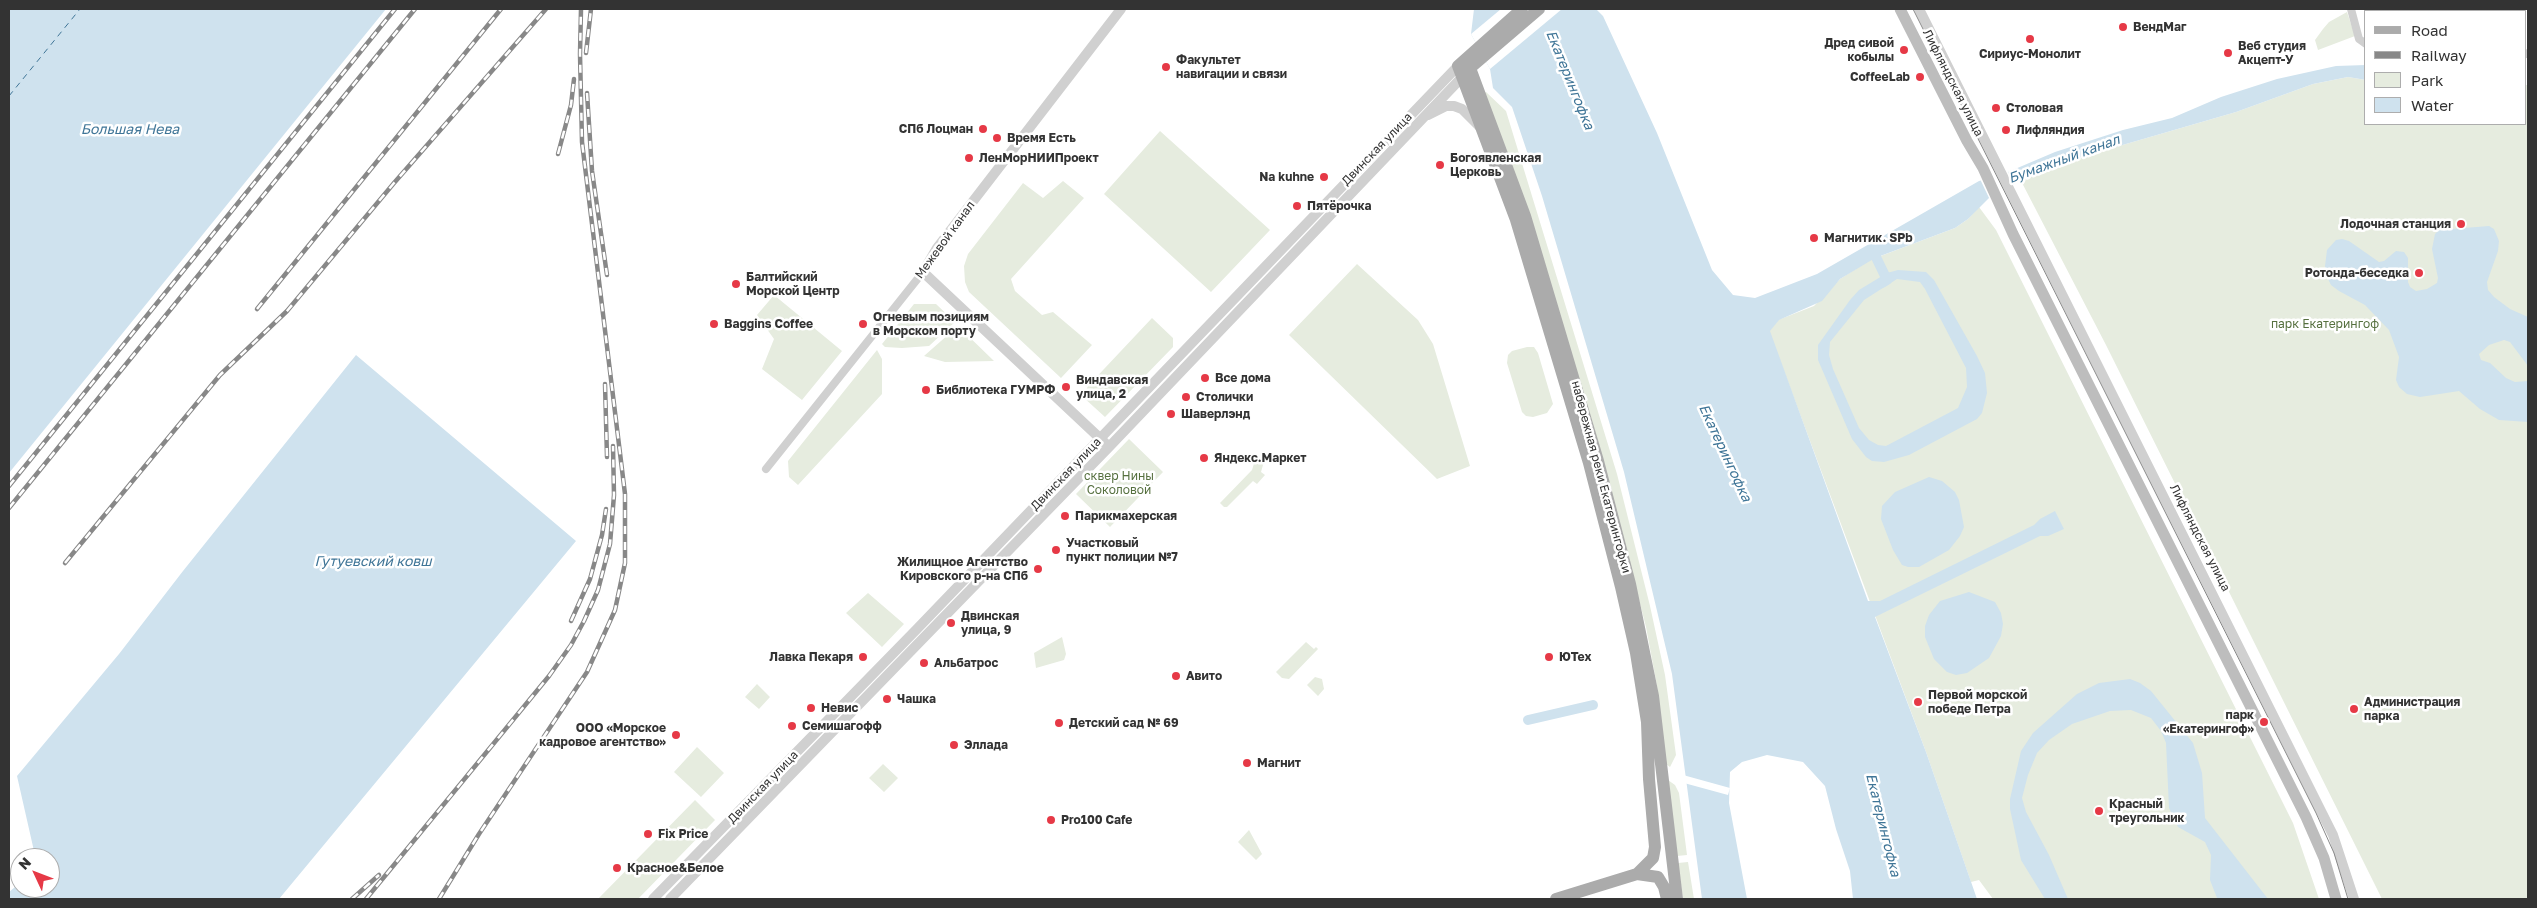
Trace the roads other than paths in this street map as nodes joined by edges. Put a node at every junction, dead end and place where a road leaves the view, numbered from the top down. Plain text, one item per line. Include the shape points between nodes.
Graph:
1 (1121, 9) edge
2 (1522, 9) edge
3 (1539, 9) edge
4 (1900, 9) edge
5 (1919, 9) edge
6 (2351, 9) edge
7 (2364, 42) edge
8 (1479, 52) junction
9 (1463, 70) junction
10 (1420, 119) junction
11 (1481, 128) junction
12 (923, 272) junction
13 (1100, 438) junction
14 (1109, 447) junction
15 (766, 469) dead end
16 (1636, 874) junction
17 (653, 899) edge
18 (670, 899) edge
19 (1556, 899) edge
20 (1667, 899) edge
21 (1677, 899) edge
22 (2336, 899) edge
23 (2354, 899) edge

1 - 12 street, Межевой канал via 937,248
2 - 8 main road
3 - 8 main road
4 - 22 main road, Лифляндская улица via 1983,168 2013,234 2306,817 2324,858
5 - 23 street, Лифляндская улица via 2333,835
6 - 7 street via 2360,39
8 - 9 main road, Двинская улица
9 - 10 street, Двинская улица
9 - 11 main road, набережная реки Екатерингофки
9 - 13 street, Двинская улица
9 - 21 main road, набережная реки Екатерингофки via 1524,216 1598,460 1630,584 1654,696
10 - 11 street via 1446,106 1454,106
10 - 14 street, Двинская улица
11 - 16 main road, набережная реки Екатерингофки via 1516,220 1589,463 1636,653 1645,706 1655,847 1653,858
12 - 13 street
12 - 15 street, Межевой канал
13 - 14 street
13 - 17 street, Двинская улица
14 - 18 street, Двинская улица
16 - 19 main road
16 - 20 main road via 1658,877

